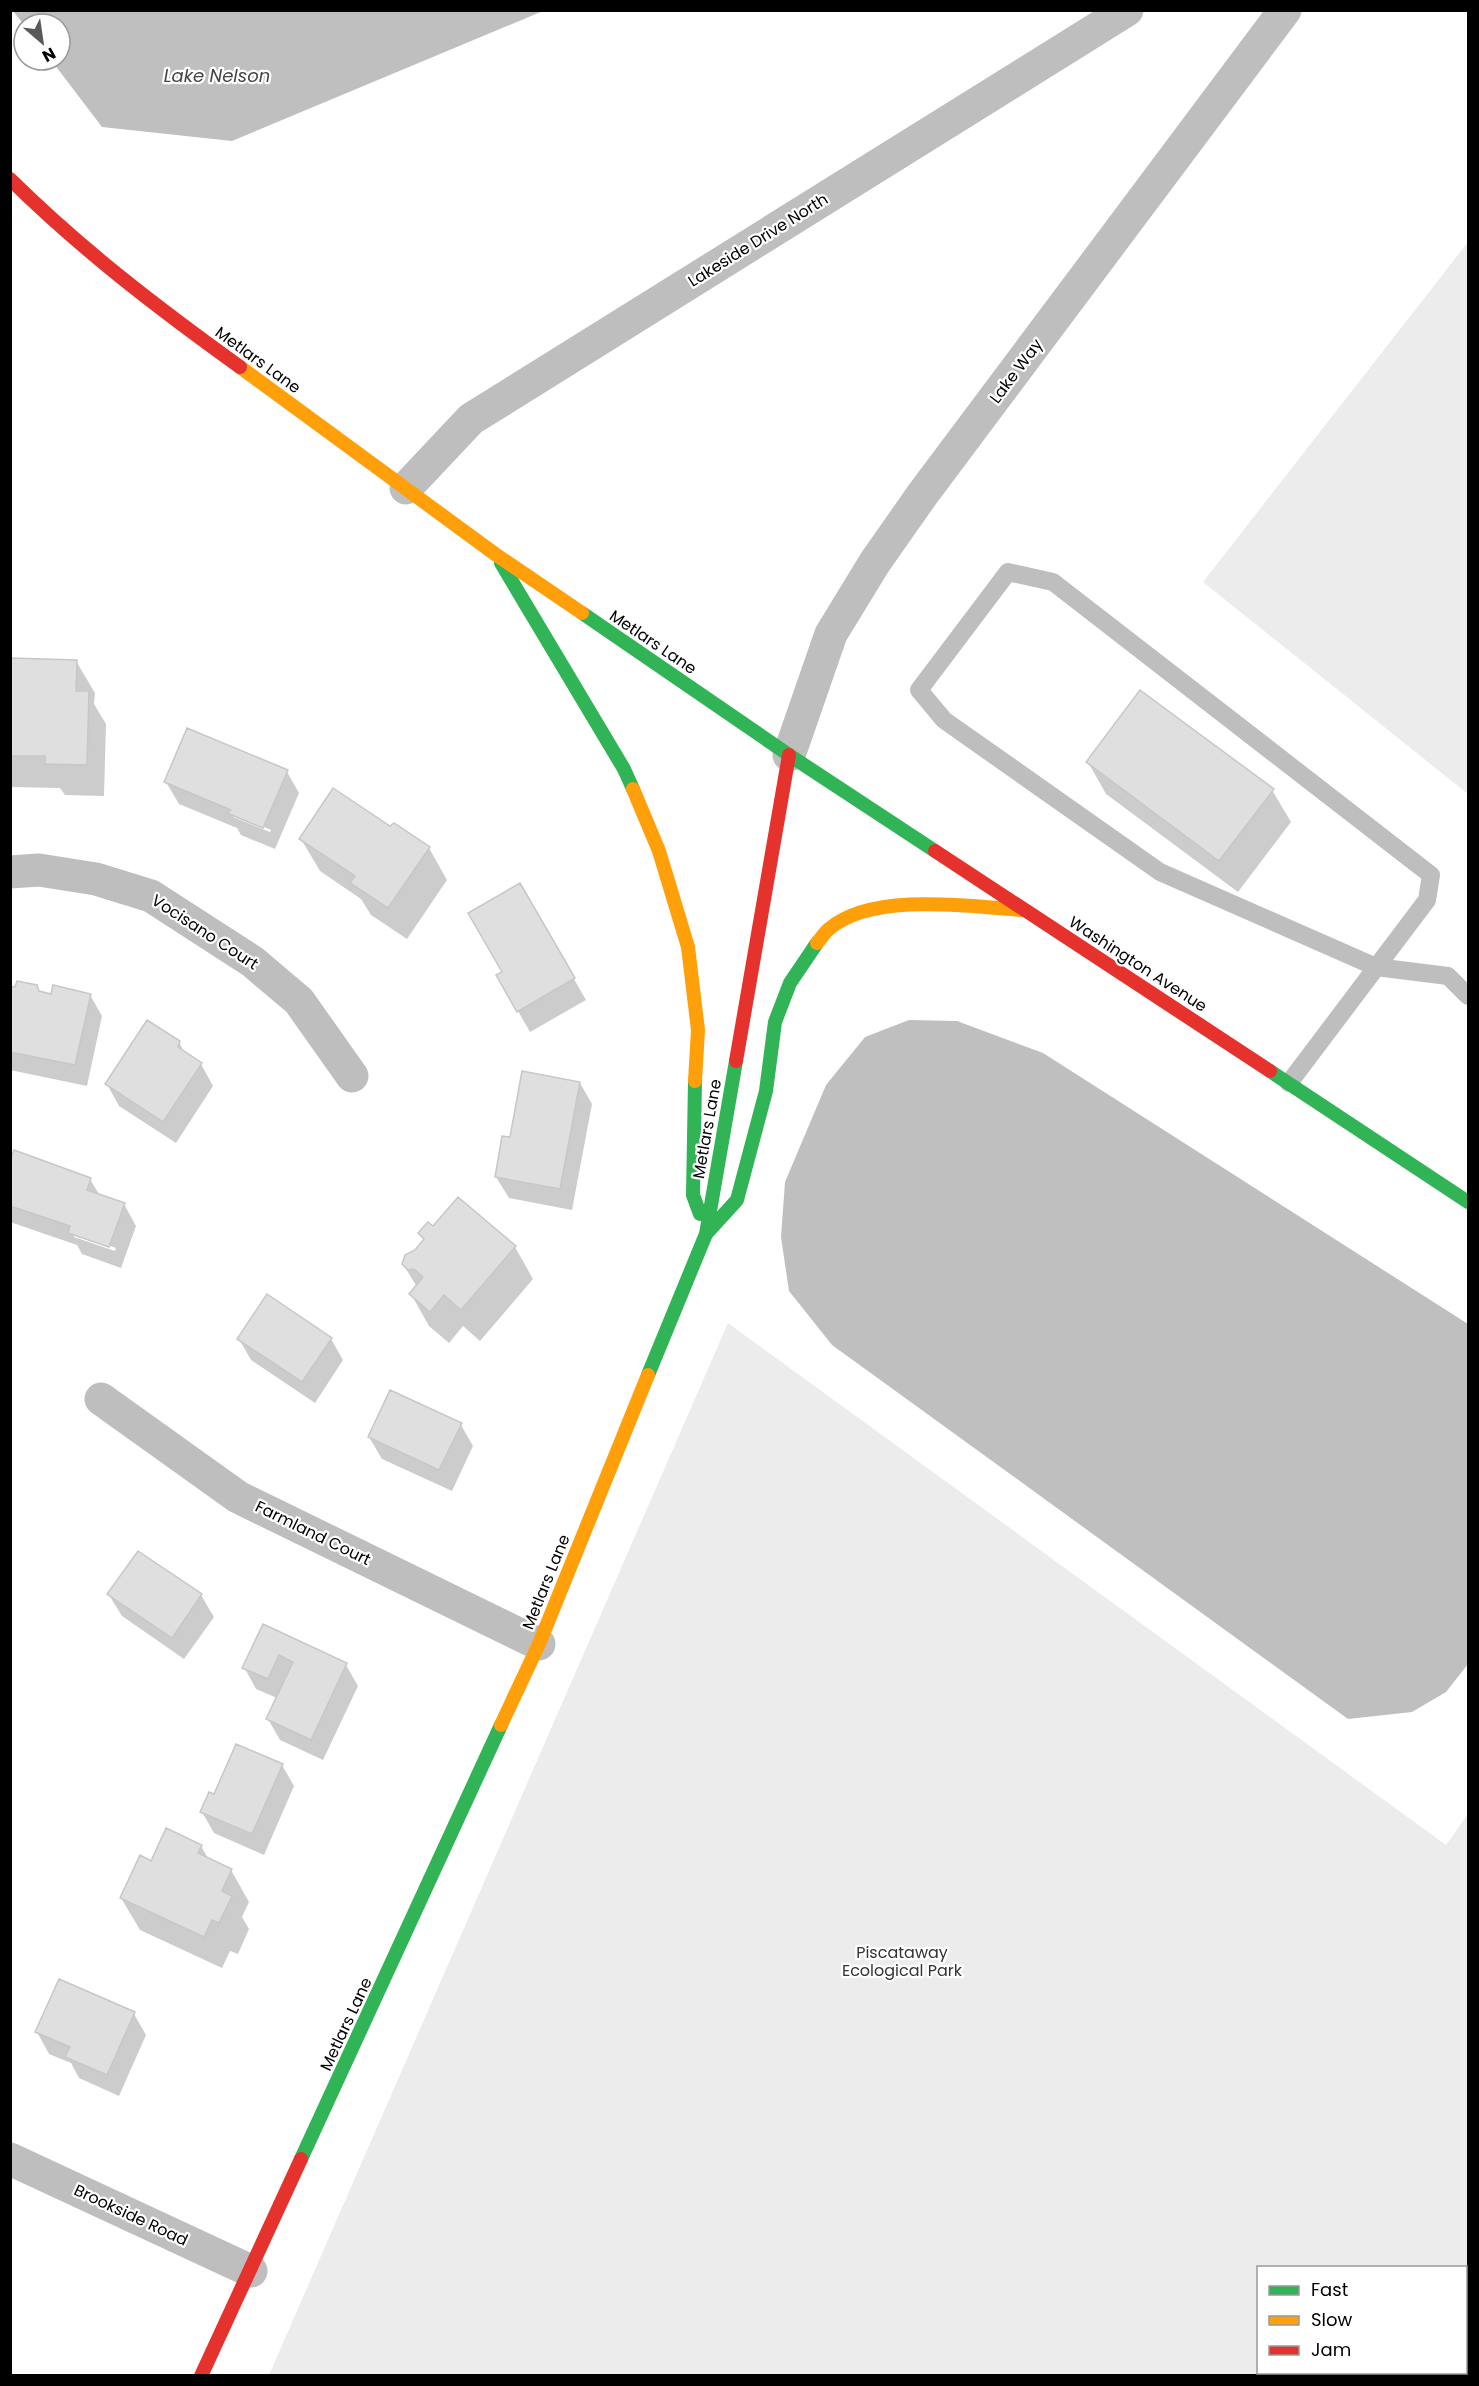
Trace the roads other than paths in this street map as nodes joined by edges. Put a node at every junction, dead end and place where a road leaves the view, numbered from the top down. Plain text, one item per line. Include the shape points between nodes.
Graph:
1 (1127, 10) edge
2 (1285, 10) edge
3 (10, 179) edge
4 (406, 488) junction
5 (495, 554) junction
6 (789, 755) junction
7 (10, 872) edge
8 (1026, 910) junction
9 (1376, 967) junction
10 (1468, 996) edge
11 (352, 1076) dead end
12 (1289, 1083) junction
13 (1468, 1202) edge
14 (706, 1234) junction
15 (101, 1399) dead end
16 (539, 1644) junction
17 (10, 2159) edge
18 (251, 2271) junction
19 (201, 2376) edge

1 - 4 street, Lakeside Drive North via 471,419
2 - 6 street, Lake Way via 876,562 831,634
3 - 4 main road, Metlars Lane via 55,223 141,295
4 - 5 main road, Metlars Lane
5 - 6 main road, Metlars Lane
5 - 14 main road via 624,769 659,851 688,947 698,1030 693,1195
6 - 8 main road, Washington Avenue
6 - 14 main road, Metlars Lane
7 - 11 street, Vocisano Court via 39,870 96,879 151,896 253,962 299,1001
8 - 12 main road, Washington Avenue
8 - 14 main road via 936,903 870,910 829,929 790,983 776,1022 766,1091 737,1200
9 - 9 lane via 1160,872 944,720 919,690 1008,572 1053,582 1431,875 1427,900
9 - 10 lane via 1449,976
9 - 12 lane
12 - 13 main road, Washington Avenue
14 - 16 main road, Metlars Lane
15 - 16 street, Farmland Court via 238,1497
16 - 18 main road, Metlars Lane
17 - 18 street, Brookside Road
18 - 19 main road, Metlars Lane

